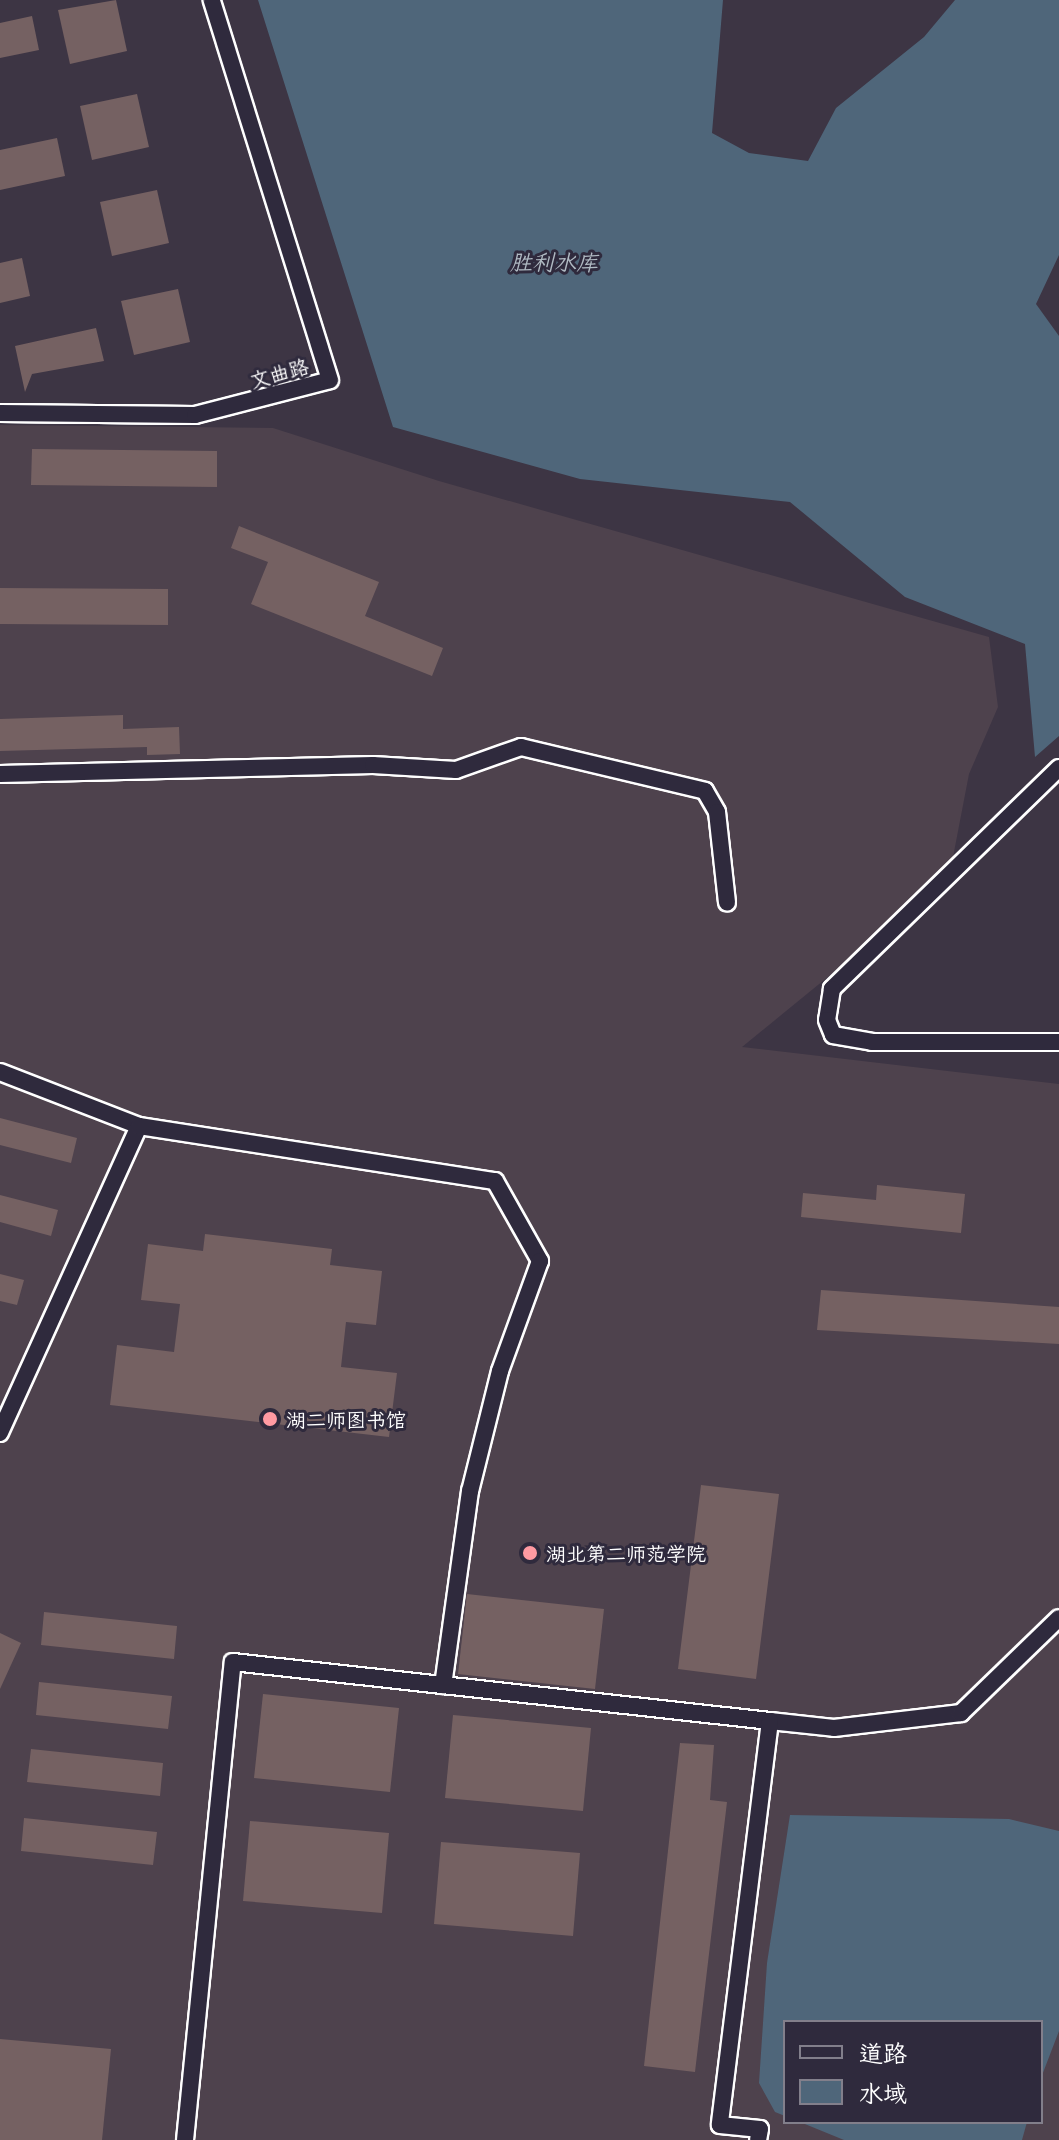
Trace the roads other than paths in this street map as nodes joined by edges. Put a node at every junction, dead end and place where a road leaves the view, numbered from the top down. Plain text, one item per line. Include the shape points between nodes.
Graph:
1 (212, 0) edge
2 (0, 413) edge
3 (1059, 768) edge
4 (0, 774) edge
5 (727, 902) dead end
6 (1059, 1042) edge
7 (0, 1072) edge
8 (139, 1126) junction
9 (0, 1433) edge
10 (1059, 1618) edge
11 (443, 1685) junction
12 (770, 1721) junction
13 (185, 2140) edge
14 (758, 2140) edge

1 - 2 street, 文曲路 via 330,380 195,415
3 - 6 street via 832,989 827,1020 833,1035 872,1042
4 - 5 street via 373,765 456,770 521,747 705,791 717,812
7 - 8 street
8 - 9 street
8 - 11 street via 495,1181 540,1261 500,1371 470,1491
10 - 12 street via 961,1713 834,1728
11 - 12 street
11 - 13 street via 233,1662
12 - 14 street via 720,2125 760,2129

